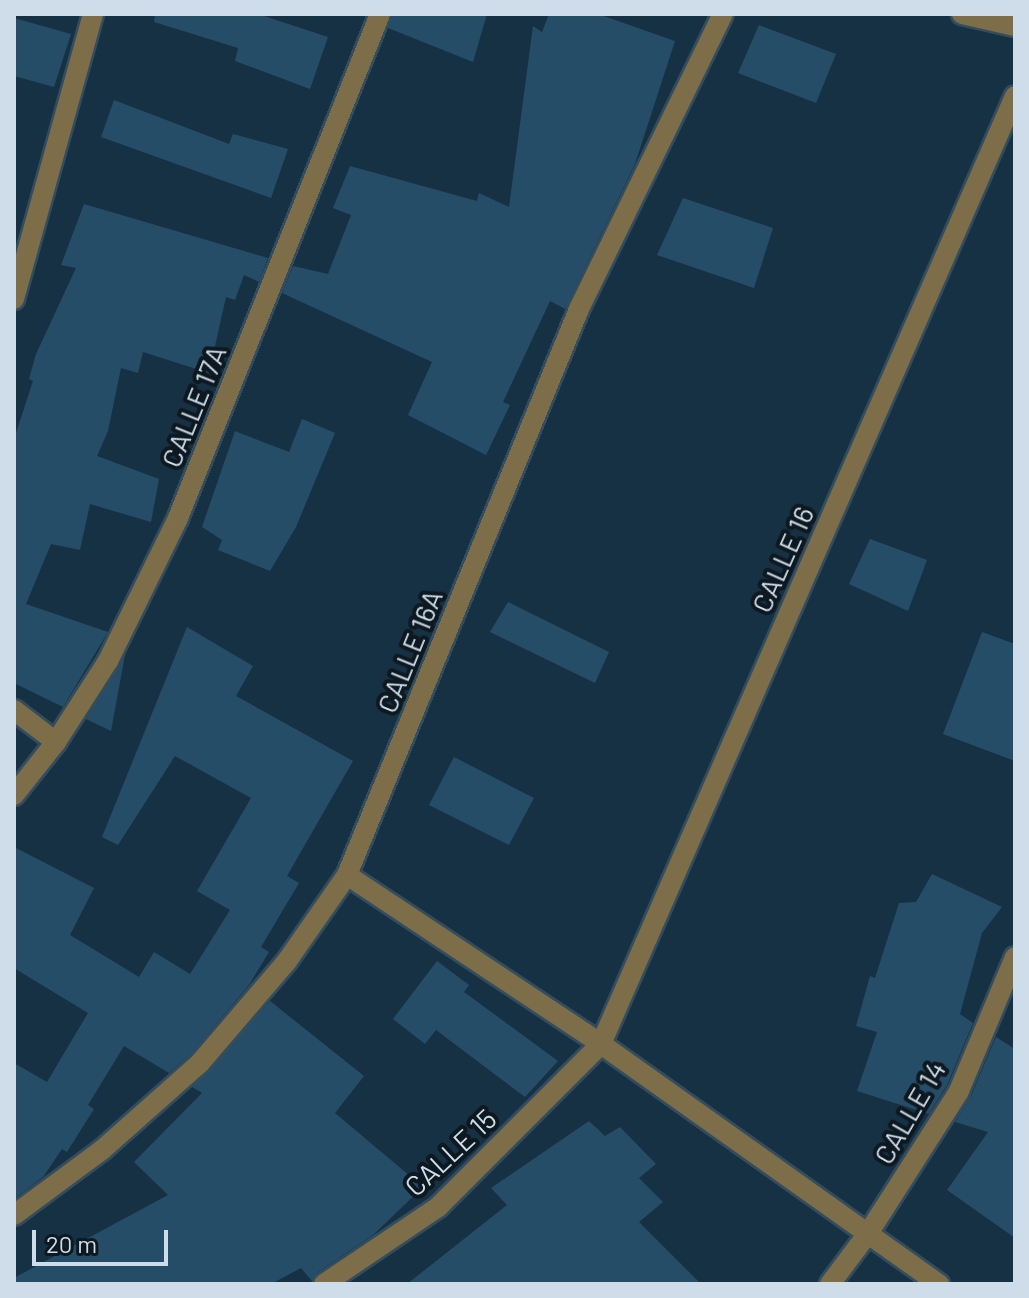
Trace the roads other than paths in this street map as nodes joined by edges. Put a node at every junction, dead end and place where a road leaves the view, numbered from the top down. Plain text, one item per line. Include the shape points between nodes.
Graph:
1 (93, 14) edge
2 (380, 14) edge
3 (723, 14) edge
4 (962, 14) edge
5 (1015, 26) edge
6 (1015, 96) edge
7 (14, 299) edge
8 (14, 710) edge
9 (56, 742) junction
10 (14, 795) edge
11 (347, 875) junction
12 (1015, 957) edge
13 (601, 1044) junction
14 (14, 1215) edge
15 (869, 1232) junction
16 (324, 1284) edge
17 (830, 1284) edge
18 (939, 1284) edge

1 - 7 street
2 - 9 street, CALLE 17A via 178,518 108,661
3 - 11 street, CALLE 16A via 579,309
4 - 5 street
6 - 13 street, CALLE 16
8 - 9 street
9 - 10 street, CALLE 17A
11 - 13 street
11 - 14 street, CALLE 16A via 287,961 200,1063 102,1150
12 - 15 street, CALLE 14 via 959,1091
13 - 15 street
13 - 16 street, CALLE 15 via 438,1207
15 - 17 street, CALLE 14
15 - 18 street

